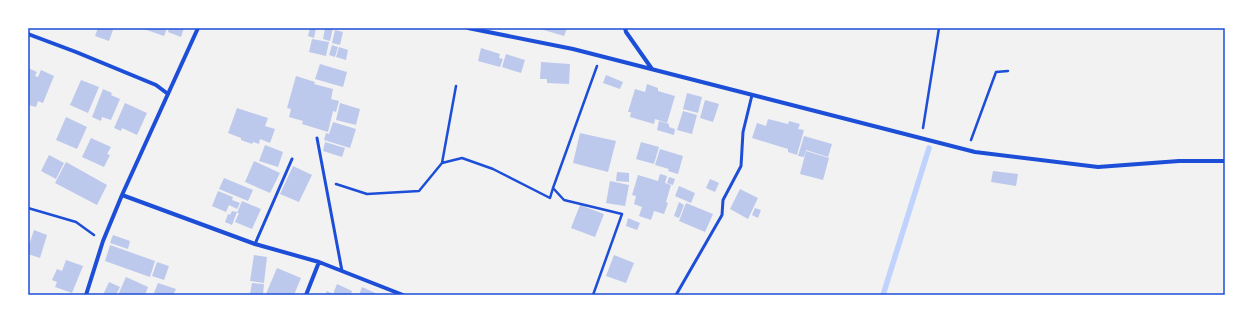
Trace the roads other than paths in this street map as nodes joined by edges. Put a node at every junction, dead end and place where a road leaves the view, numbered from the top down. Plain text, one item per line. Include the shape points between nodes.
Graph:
1 (198, 28) edge
2 (468, 28) edge
3 (625, 28) edge
4 (28, 34) edge
5 (652, 69) junction
6 (168, 94) junction
7 (752, 95) junction
8 (317, 138) dead end
9 (292, 158) dead end
10 (1225, 161) edge
11 (122, 194) junction
12 (255, 244) junction
13 (319, 262) junction
14 (342, 271) junction
15 (86, 295) edge
16 (306, 295) edge
17 (403, 295) edge
18 (676, 295) edge

1 - 6 street
2 - 5 street
3 - 5 street
4 - 6 street via 156,85
5 - 7 street
6 - 11 street
7 - 10 street via 975,152 1098,167 1179,161
7 - 18 lane via 743,132 741,166 723,200 722,215
8 - 14 lane
9 - 12 lane
11 - 12 street
11 - 15 street
12 - 13 street
13 - 14 street
13 - 16 street
14 - 17 street

